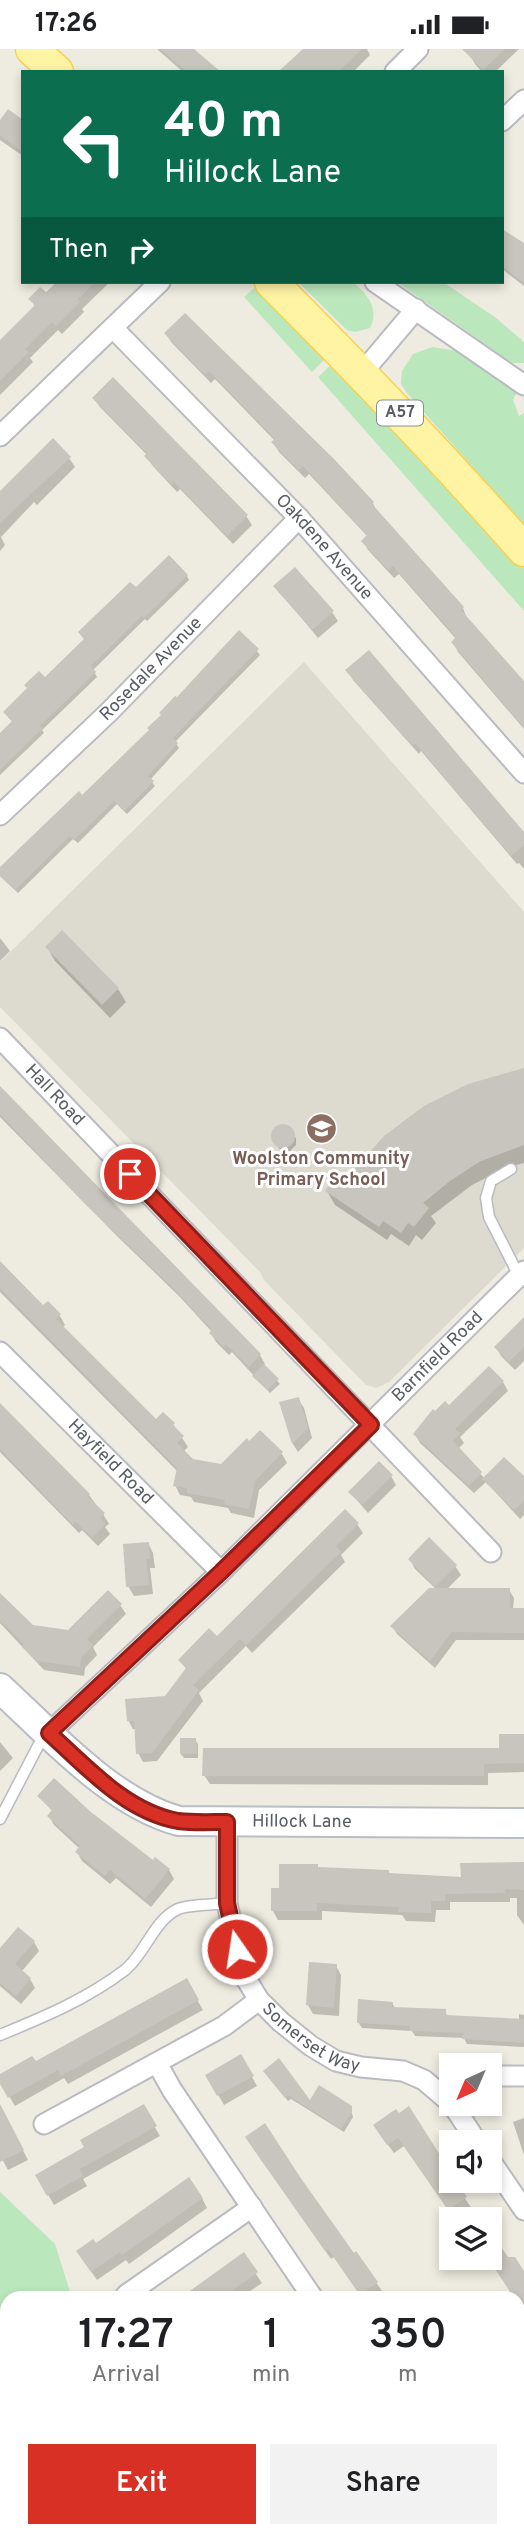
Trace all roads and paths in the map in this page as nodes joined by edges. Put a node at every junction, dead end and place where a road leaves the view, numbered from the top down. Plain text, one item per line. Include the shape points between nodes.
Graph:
1 (32, 49) edge
2 (411, 51) edge
3 (55, 70) edge
4 (397, 70) edge
5 (524, 100) edge
6 (504, 119) edge
7 (158, 284) edge
8 (273, 284) edge
9 (378, 284) edge
10 (416, 309) junction
11 (114, 328) junction
12 (362, 373) junction
13 (524, 384) edge
14 (0, 436) edge
15 (299, 518) junction
16 (524, 550) edge
17 (524, 773) edge
18 (0, 815) edge
19 (0, 1038) edge
20 (511, 1169) dead end
21 (522, 1275) edge
22 (0, 1352) edge
23 (371, 1425) junction
24 (491, 1552) dead end
25 (221, 1572) junction
26 (0, 1688) edge
27 (49, 1733) junction
28 (0, 1819) edge
29 (227, 1822) junction
30 (524, 1823) edge
31 (227, 1903) junction
32 (259, 2000) junction
33 (0, 2035) edge
34 (158, 2063) junction
35 (502, 2076) edge
36 (524, 2076) edge
37 (439, 2087) edge
38 (44, 2123) dead end
39 (502, 2178) edge
40 (252, 2207) junction
41 (524, 2210) edge
42 (126, 2291) edge
43 (308, 2291) edge

1 - 3 main road
2 - 4 street
5 - 6 street
7 - 11 street
8 - 12 main road, A57
9 - 10 street
10 - 12 street
10 - 13 street
11 - 14 street
11 - 15 street, Oakdene Avenue
12 - 16 main road, A57
15 - 17 street, Oakdene Avenue
15 - 18 street, Rosedale Avenue via 108,713
19 - 23 street, Hall Road
20 - 21 lane via 491,1181 486,1198 489,1217
21 - 23 street, Barnfield Road
22 - 25 street, Hayfield Road
23 - 24 street, Hall Road
23 - 25 street, Barnfield Road
25 - 27 street, Barnfield Road
26 - 27 street, Hillock Lane
27 - 28 lane
27 - 29 street, Hillock Lane via 140,1807 179,1821
29 - 30 street, Hillock Lane
29 - 31 street, Somerset Way
31 - 32 street, Somerset Way via 242,1972
31 - 33 lane via 179,1909 164,1921 128,1968 97,1990
32 - 34 street
32 - 37 street, Somerset Way via 311,2046 336,2061 403,2071
34 - 38 street
34 - 40 street
35 - 36 street
39 - 41 street
40 - 42 street
40 - 43 street

